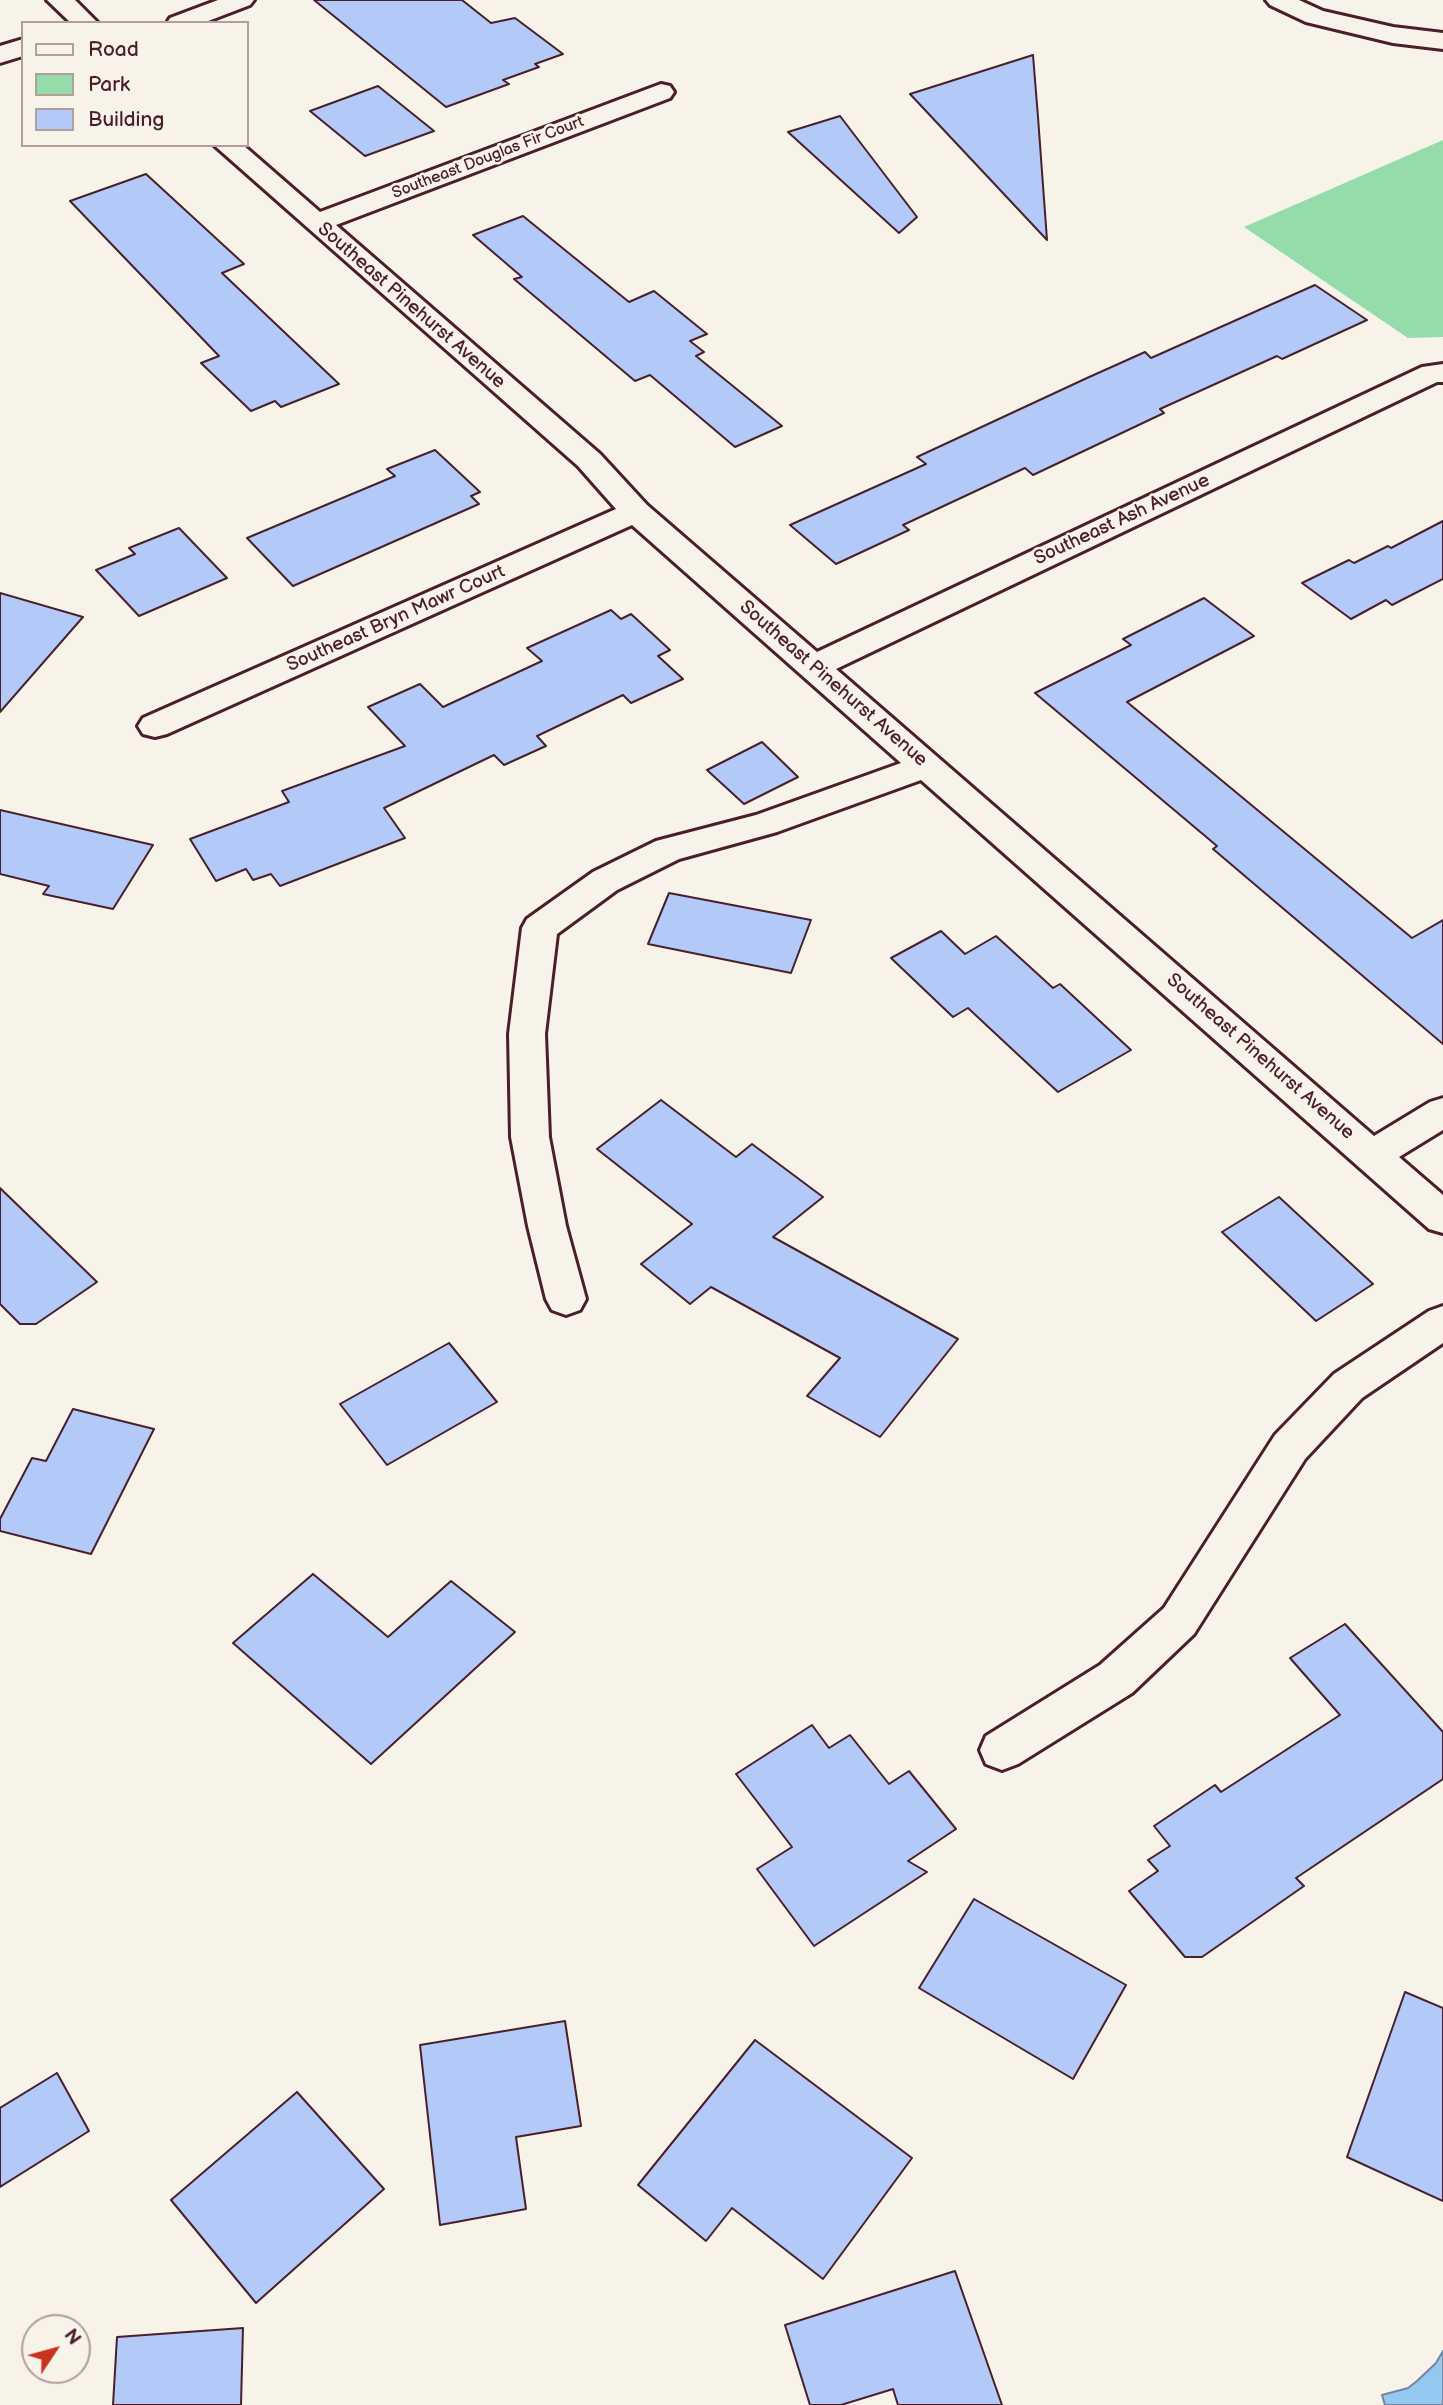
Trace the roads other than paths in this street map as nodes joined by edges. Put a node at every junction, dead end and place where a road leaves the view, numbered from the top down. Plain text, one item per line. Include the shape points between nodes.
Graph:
1 (60, 0) edge
2 (241, 0) edge
3 (1279, 0) edge
4 (84, 21) edge
5 (184, 21) edge
6 (1443, 41) edge
7 (21, 48) edge
8 (0, 55) edge
9 (661, 92) dead end
10 (229, 147) edge
11 (316, 223) junction
12 (1438, 373) edge
13 (636, 512) junction
14 (813, 667) junction
15 (155, 726) dead end
16 (926, 766) junction
17 (1443, 1112) edge
18 (1372, 1155) junction
19 (1443, 1218) edge
20 (566, 1299) dead end
21 (1443, 1322) edge
22 (1002, 1750) dead end

1 - 4 street
2 - 5 street
3 - 6 street via 1315,17
7 - 8 street
9 - 11 street, Southeast Douglas Fir Court
10 - 11 street, Southeast Pinehurst Avenue
11 - 13 street, Southeast Pinehurst Avenue via 589,460
12 - 14 street, Southeast Ash Avenue
13 - 14 street, Southeast Pinehurst Avenue
13 - 15 street, Southeast Bryn Mawr Court
14 - 16 street, Southeast Pinehurst Avenue
16 - 18 street, Southeast Pinehurst Avenue
16 - 20 street via 765,824 668,850 605,881 540,929 527,1034 530,1137
17 - 18 street
18 - 19 street, Southeast Pinehurst Avenue
21 - 22 street via 1348,1386 1290,1447 1179,1620 1116,1679

